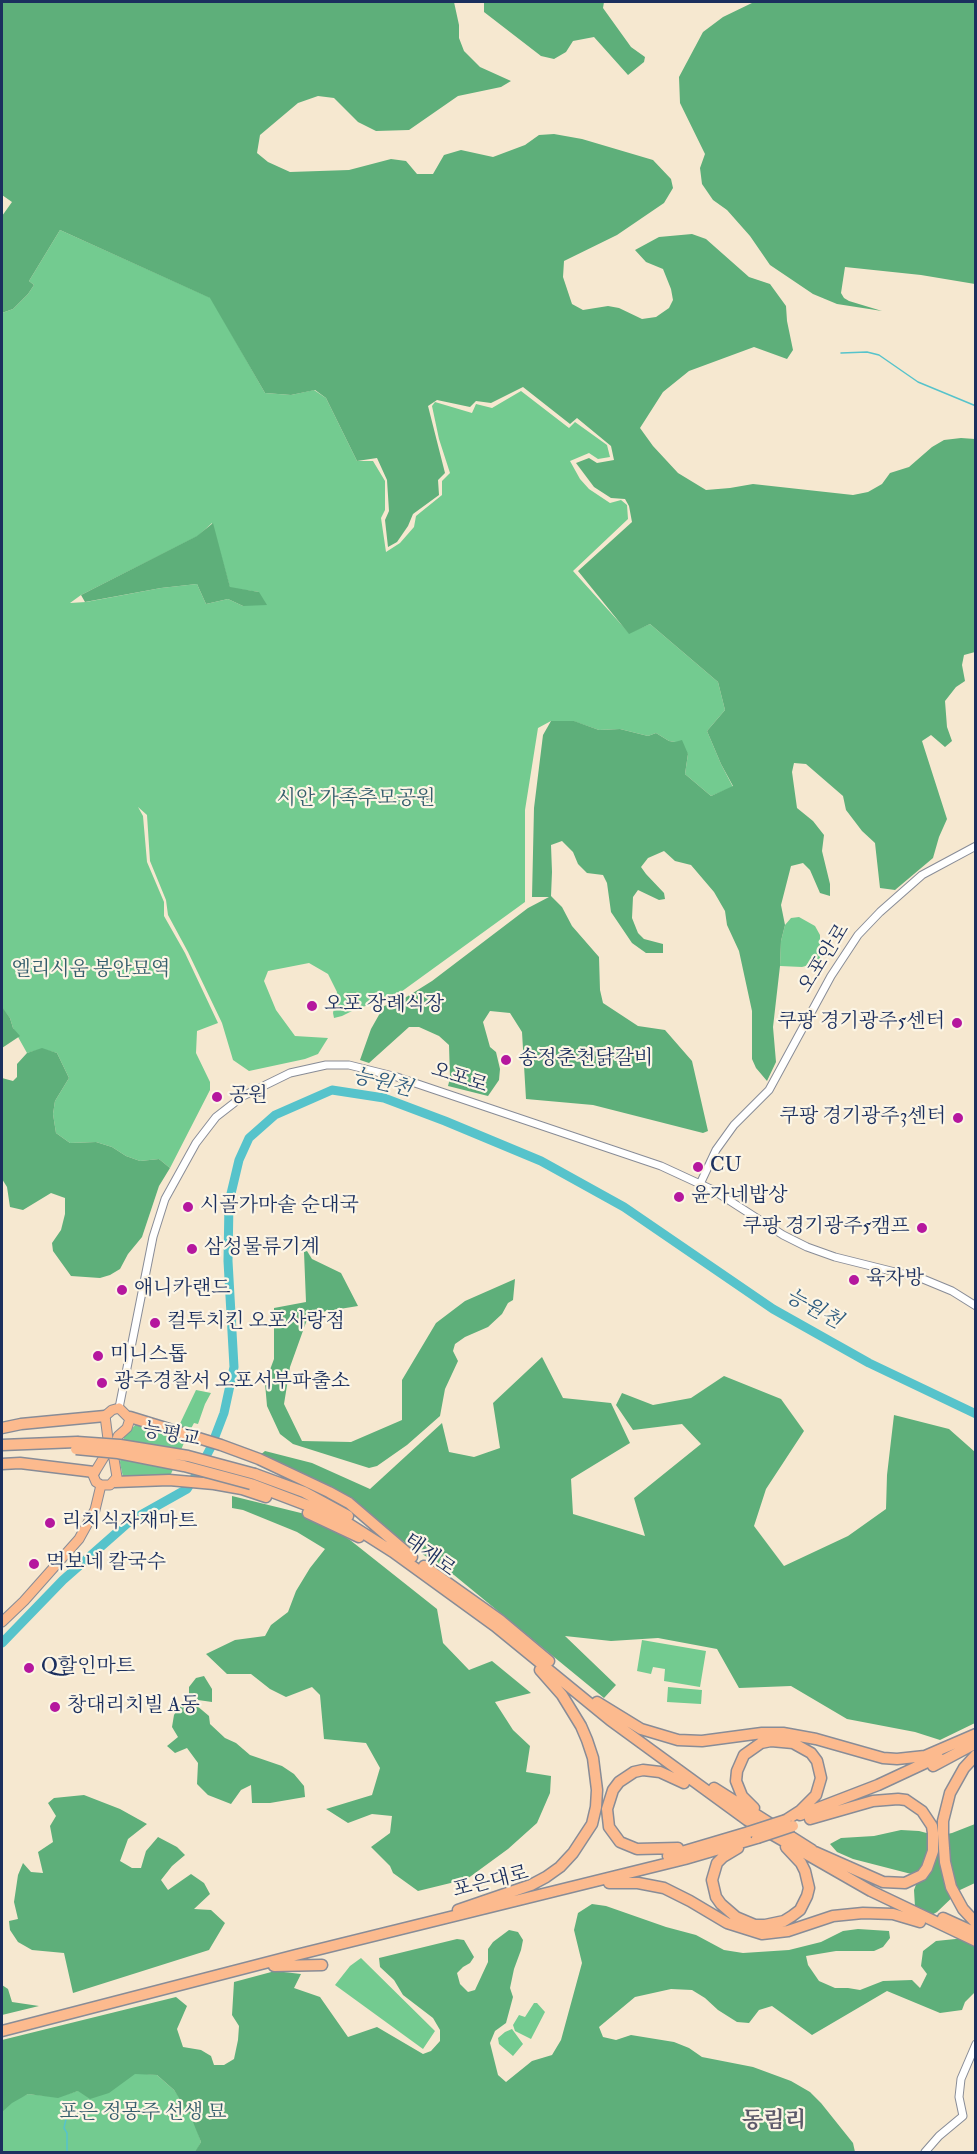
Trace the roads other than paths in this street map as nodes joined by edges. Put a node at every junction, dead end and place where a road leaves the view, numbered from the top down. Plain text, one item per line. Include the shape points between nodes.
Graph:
1 (975, 846) edge
2 (700, 1184) junction
3 (975, 1306) edge
4 (119, 1408) junction
5 (105, 1416) junction
6 (130, 1418) junction
7 (2, 1428) edge
8 (2, 1444) edge
9 (76, 1446) junction
10 (2, 1451) edge
11 (2, 1464) edge
12 (94, 1472) junction
13 (115, 1482) junction
14 (250, 1482) junction
15 (101, 1485) junction
16 (411, 1561) junction
17 (2, 1622) edge
18 (495, 1626) junction
19 (597, 1702) junction
20 (975, 1735) edge
21 (975, 1743) edge
22 (975, 1755) edge
23 (724, 1804) junction
24 (810, 1819) junction
25 (770, 1822) junction
26 (789, 1823) junction
27 (753, 1835) junction
28 (774, 1836) junction
29 (728, 1839) junction
30 (815, 1852) junction
31 (532, 1897) junction
32 (455, 1911) junction
33 (975, 1923) edge
34 (975, 1933) edge
35 (975, 1942) edge
36 (322, 1965) dead end
37 (244, 1969) junction
38 (2, 2024) edge
39 (2, 2031) edge
40 (975, 2044) edge
41 (925, 2152) edge

1 - 2 street, 오포안로 via 932,868 911,884 854,940 769,1090 716,1150
2 - 3 street, 오포로 via 807,1247 923,1279
2 - 4 street, 오포로 via 661,1166 381,1072 338,1065 290,1073 224,1109 202,1134 175,1178 153,1237
4 - 5 main road
4 - 6 main road
5 - 7 highway
5 - 12 main road via 108,1439 104,1457
6 - 13 main road via 127,1428 118,1436 113,1454
6 - 16 highway via 221,1445 329,1492 349,1503
8 - 9 highway
9 - 10 highway
9 - 14 highway, 능평교, bridge via 120,1444 188,1456
11 - 12 highway
12 - 15 main road
13 - 14 highway
13 - 15 main road
14 - 16 highway
14 - 16 highway, 태재로 via 304,1492 338,1509
15 - 17 main road via 95,1510 79,1539
16 - 18 highway, 태재로
16 - 19 highway, 태재로 via 500,1620
18 - 23 highway, 태재로 via 610,1720
18 - 32 highway via 562,1695 581,1726 593,1758 596,1807 584,1839 553,1872 531,1885
19 - 20 highway via 641,1729 678,1740 783,1733 816,1738 884,1758 925,1756
19 - 25 highway via 690,1772
20 - 26 highway via 942,1755
21 - 24 highway via 949,1759
22 - 33 highway via 950,1793 943,1834 951,1887
23 - 28 highway, 태재로
23 - 29 highway via 669,1774 643,1770 626,1777 613,1790 607,1819 620,1842 637,1849 662,1850
24 - 26 highway
24 - 30 highway via 873,1801 898,1799 922,1811 932,1826 933,1851 927,1868 905,1883 883,1882
25 - 26 highway via 742,1796 736,1781 744,1755 771,1741 803,1747 820,1769 816,1795
25 - 30 highway
26 - 27 highway, bridge
27 - 28 highway via 717,1863 712,1880 721,1904 736,1917 755,1924 784,1921 800,1910 809,1888 801,1863
27 - 29 highway, 포은대로
27 - 31 highway, 포은대로 via 674,1862
28 - 35 highway via 871,1891
29 - 32 highway, 포은대로
30 - 34 highway via 876,1887
31 - 35 highway via 611,1883 638,1883 664,1888 727,1923 756,1933 775,1934 846,1914 880,1913 904,1916
31 - 37 highway, 포은대로
32 - 38 highway, 포은대로
36 - 37 highway
37 - 39 highway, 포은대로
40 - 41 street via 961,2079 963,2116

